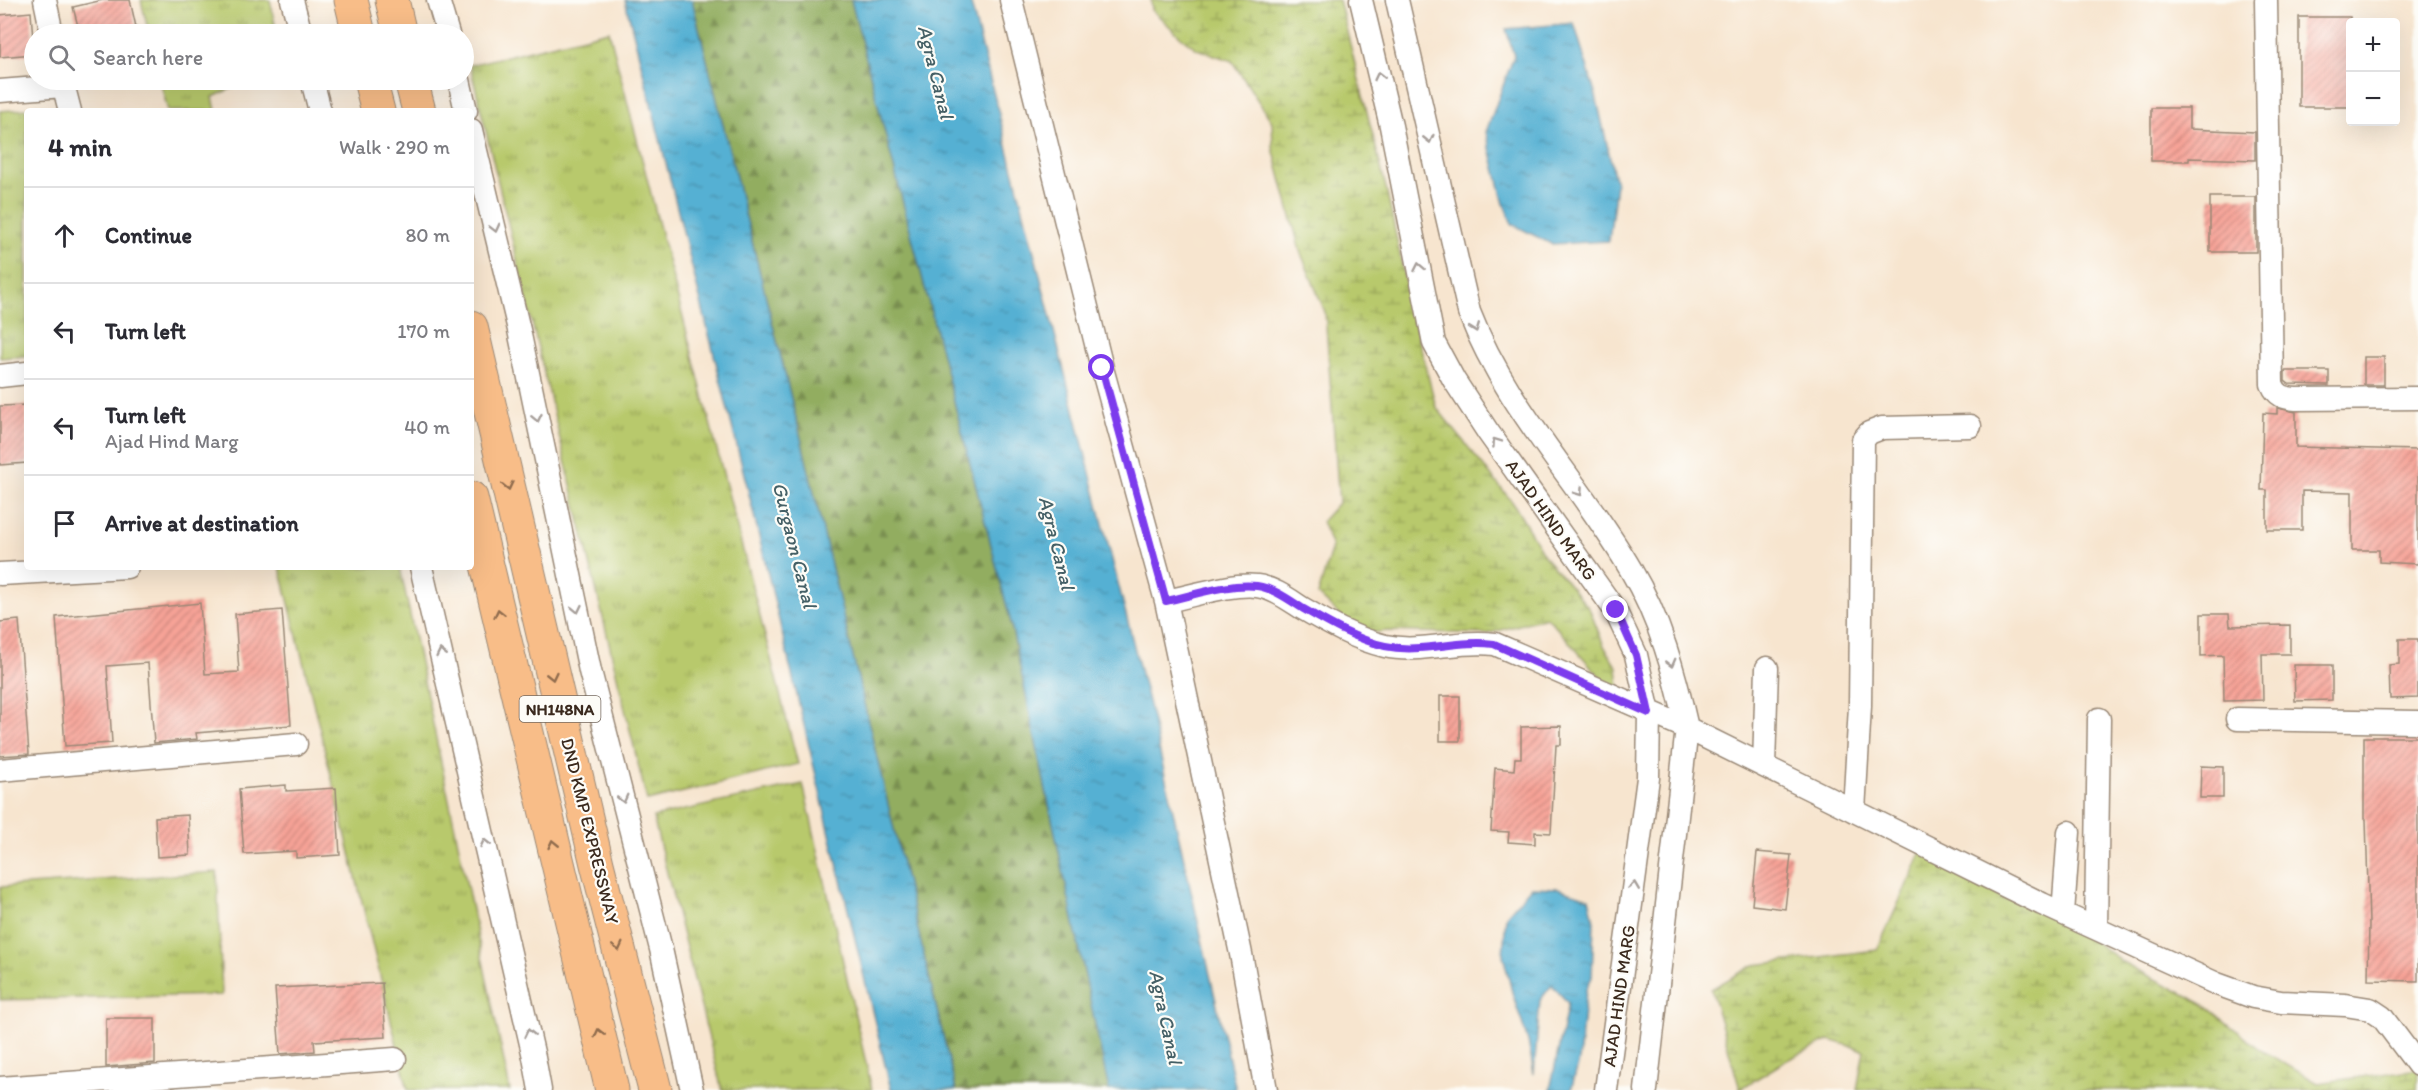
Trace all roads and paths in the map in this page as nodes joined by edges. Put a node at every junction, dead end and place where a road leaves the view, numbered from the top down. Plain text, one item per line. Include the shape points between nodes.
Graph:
1 (45, 0) edge
2 (292, 0) edge
3 (351, 0) edge
4 (392, 0) edge
5 (438, 0) edge
6 (1011, 0) edge
7 (1361, 0) edge
8 (1397, 0) edge
9 (2266, 0) edge
10 (50, 24) edge
11 (298, 24) edge
12 (357, 24) edge
13 (398, 24) edge
14 (445, 24) edge
15 (24, 88) edge
16 (64, 90) edge
17 (315, 90) edge
18 (373, 90) edge
19 (414, 90) edge
20 (461, 90) edge
21 (0, 91) edge
22 (68, 108) edge
23 (319, 108) edge
24 (377, 108) edge
25 (418, 108) edge
26 (465, 108) edge
27 (474, 142) edge
28 (474, 340) edge
29 (24, 373) edge
30 (0, 376) edge
31 (2418, 398) edge
32 (1970, 426) dead end
33 (474, 511) edge
34 (73, 570) edge
35 (422, 570) edge
36 (0, 574) edge
37 (1166, 601) junction
38 (1767, 668) dead end
39 (1649, 713) junction
40 (2237, 719) dead end
41 (2099, 720) dead end
42 (2418, 722) edge
43 (1687, 728) junction
44 (296, 744) dead end
45 (1764, 766) junction
46 (0, 770) edge
47 (1854, 811) junction
48 (2069, 832) dead end
49 (2063, 913) junction
50 (2096, 928) junction
51 (395, 1059) dead end
52 (2418, 1065) edge
53 (0, 1088) edge
54 (540, 1090) edge
55 (612, 1090) edge
56 (655, 1090) edge
57 (692, 1090) edge
58 (1266, 1090) edge
59 (1606, 1090) edge
60 (1647, 1090) edge

1 - 10 street
2 - 11 street
3 - 12 highway
4 - 13 highway
5 - 14 street
6 - 37 street via 1102,368
39 -> 7 street, AJAD HIND MARG via 1636,655 1616,610 1488,432 1434,343 1391,126
8 -> 43 street via 1469,312 1482,345 1535,432 1631,570 1667,650
9 - 31 street via 2272,384 2284,398
15 - 21 street
16 - 22 street
17 - 23 street
18 - 24 highway
19 - 25 highway
20 - 26 street
27 -> 57 street via 519,330 590,670 662,949
28 -> 56 highway, DND KMP EXPRESSWAY / NH148NA via 594,852
29 - 30 street
32 - 47 street via 1882,428 1863,440 1860,706
55 -> 33 highway, DND KMP EXPRESSWAY / NH148NA
34 - 36 street
54 -> 35 street
37 - 39 street via 1257,586 1273,591 1342,631 1383,646 1399,649 1478,641 1494,644
37 - 58 street
38 - 45 street
39 - 43 street
59 -> 39 street, AJAD HIND MARG via 1648,778
40 - 42 street
41 - 50 street
43 - 45 street
43 - 60 street
44 - 46 street
45 - 47 street
47 - 49 street
48 - 49 street
49 - 50 street
50 - 52 street via 2253,997 2370,1009 2382,1017
51 - 53 street

